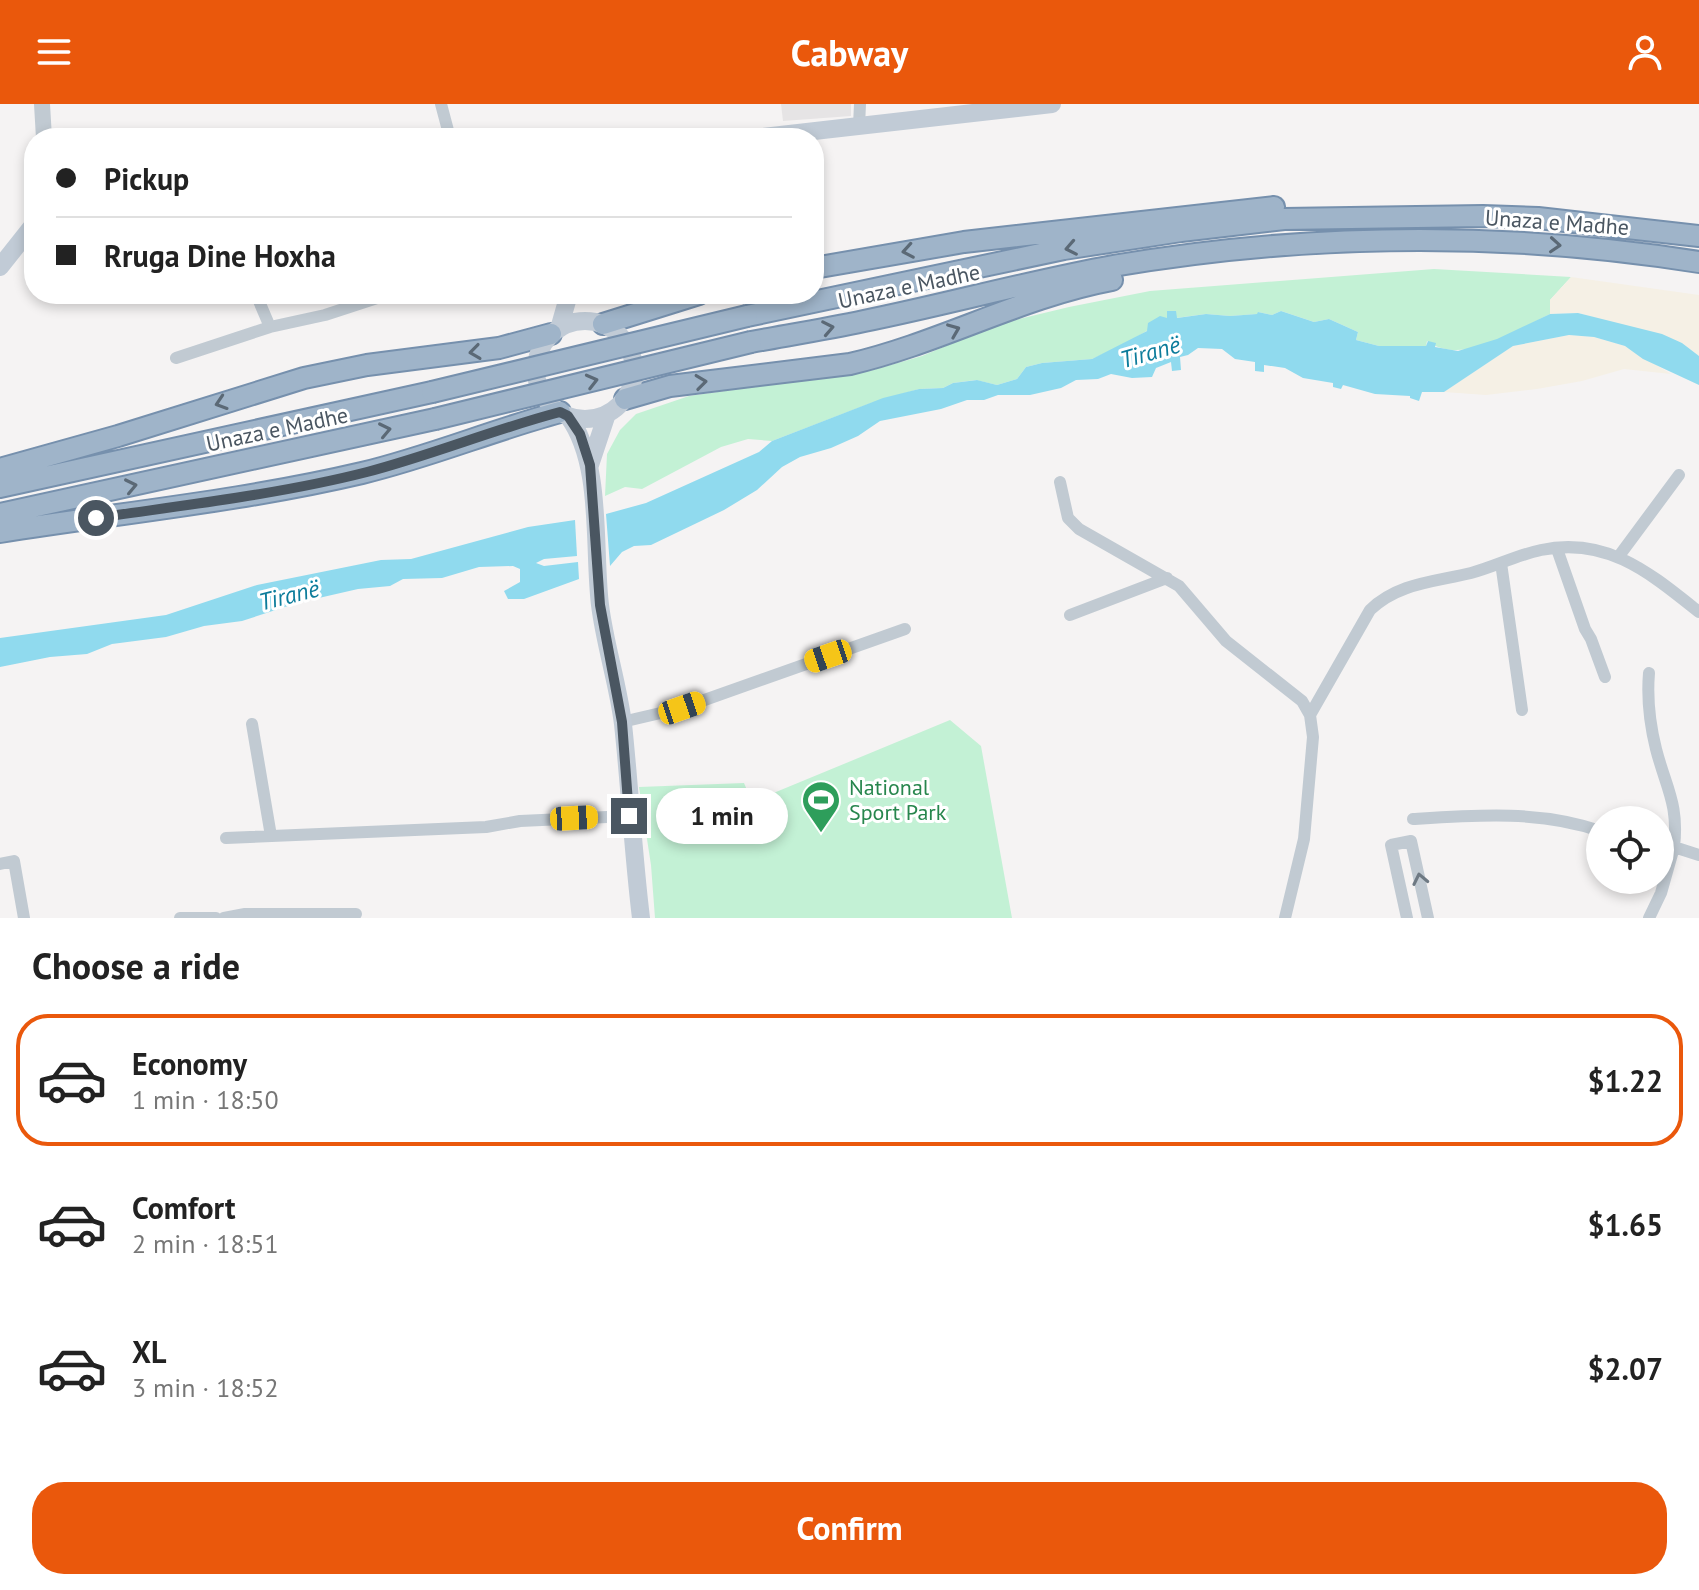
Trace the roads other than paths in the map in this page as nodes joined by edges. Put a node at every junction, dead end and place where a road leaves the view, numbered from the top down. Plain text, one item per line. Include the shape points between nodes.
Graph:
1 (42, 104) edge
2 (441, 104) edge
3 (860, 104) edge
4 (1052, 104) edge
5 (859, 126) junction
6 (43, 128) edge
7 (447, 128) edge
8 (824, 130) edge
9 (1483, 216) junction
10 (1699, 236) edge
11 (24, 237) edge
12 (1507, 243) junction
13 (1699, 262) edge
14 (824, 266) edge
15 (0, 267) edge
16 (824, 300) edge
17 (260, 304) edge
18 (360, 304) edge
19 (565, 304) edge
20 (586, 304) edge
21 (665, 304) edge
22 (804, 304) edge
23 (599, 323) junction
24 (270, 327) junction
25 (555, 332) junction
26 (176, 358) dead end
27 (625, 399) junction
28 (564, 414) junction
29 (607, 414) junction
30 (590, 465) junction
31 (0, 469) edge
32 (1679, 475) dead end
33 (1060, 482) dead end
34 (0, 487) edge
35 (0, 514) edge
36 (0, 532) edge
37 (1557, 549) junction
38 (1619, 556) junction
39 (1501, 563) junction
40 (1167, 578) junction
41 (1699, 612) edge
42 (1070, 615) dead end
43 (905, 629) dead end
44 (1649, 673) dead end
45 (1605, 677) dead end
46 (1522, 710) dead end
47 (1310, 715) junction
48 (622, 722) junction
49 (252, 724) dead end
50 (1674, 806) edge
51 (1674, 808) edge
52 (629, 816) junction
53 (1413, 819) dead end
54 (1586, 826) edge
55 (271, 836) junction
56 (226, 838) dead end
57 (1674, 847) joint
58 (1699, 855) edge
59 (0, 864) edge
60 (1661, 894) edge
61 (356, 914) dead end
62 (290, 916) edge
63 (24, 918) edge
64 (180, 918) edge
65 (216, 918) edge
66 (224, 918) edge
67 (641, 918) edge
68 (1285, 918) edge
69 (1407, 918) edge
70 (1428, 918) edge
71 (1649, 918) edge

1 - 6 street
2 - 7 street
3 - 5 street
4 - 5 main road
5 - 8 main road
9 - 10 highway, Unaza e Madhe
9 -> 14 highway via 1454,207 1407,205 1245,209 953,244
9 -> 16 highway, Unaza e Madhe, bridge via 1331,217 1181,231 1064,249
11 - 15 main road
12 -> 13 highway, Unaza e Madhe via 1626,250
27 -> 12 highway via 670,386 850,364 1068,290 1135,276 1308,255
35 -> 12 highway, Unaza e Madhe, bridge via 435,419 751,342 1093,270 1304,242
17 - 24 street
18 - 24 street
19 - 25 main road
20 - 23 main road
21 - 23 highway
22 -> 34 highway, Unaza e Madhe, bridge
23 - 25 main road via 573,322
23 - 27 main road via 620,334 633,357 633,384
24 - 26 street
25 - 28 main road via 540,350 536,372 542,394
25 -> 31 highway via 499,348 304,378
27 - 29 main road
28 - 29 main road
28 - 30 main road via 580,434
28 - 36 highway via 329,480
29 - 30 main road
30 - 48 main road via 600,605
32 - 38 street
33 - 40 street via 1068,518 1079,529
37 - 38 street
37 - 39 street
37 - 45 street
38 - 41 street
39 - 46 street
39 - 47 street via 1400,589 1380,600
40 - 42 street
40 - 47 street via 1226,641 1302,701
43 - 48 street via 682,708
44 - 50 street via 1653,735
47 - 68 street via 1313,737 1304,839
48 - 52 main road
49 - 55 street
51 - 57 street
52 - 55 street
52 - 67 main road
53 - 54 street via 1485,814
55 - 56 street
57 - 58 street
59 - 63 street via 14,861
60 - 71 street
61 - 62 street
62 - 66 street
64 - 65 street
70 -> 69 street via 1411,841 1391,845

